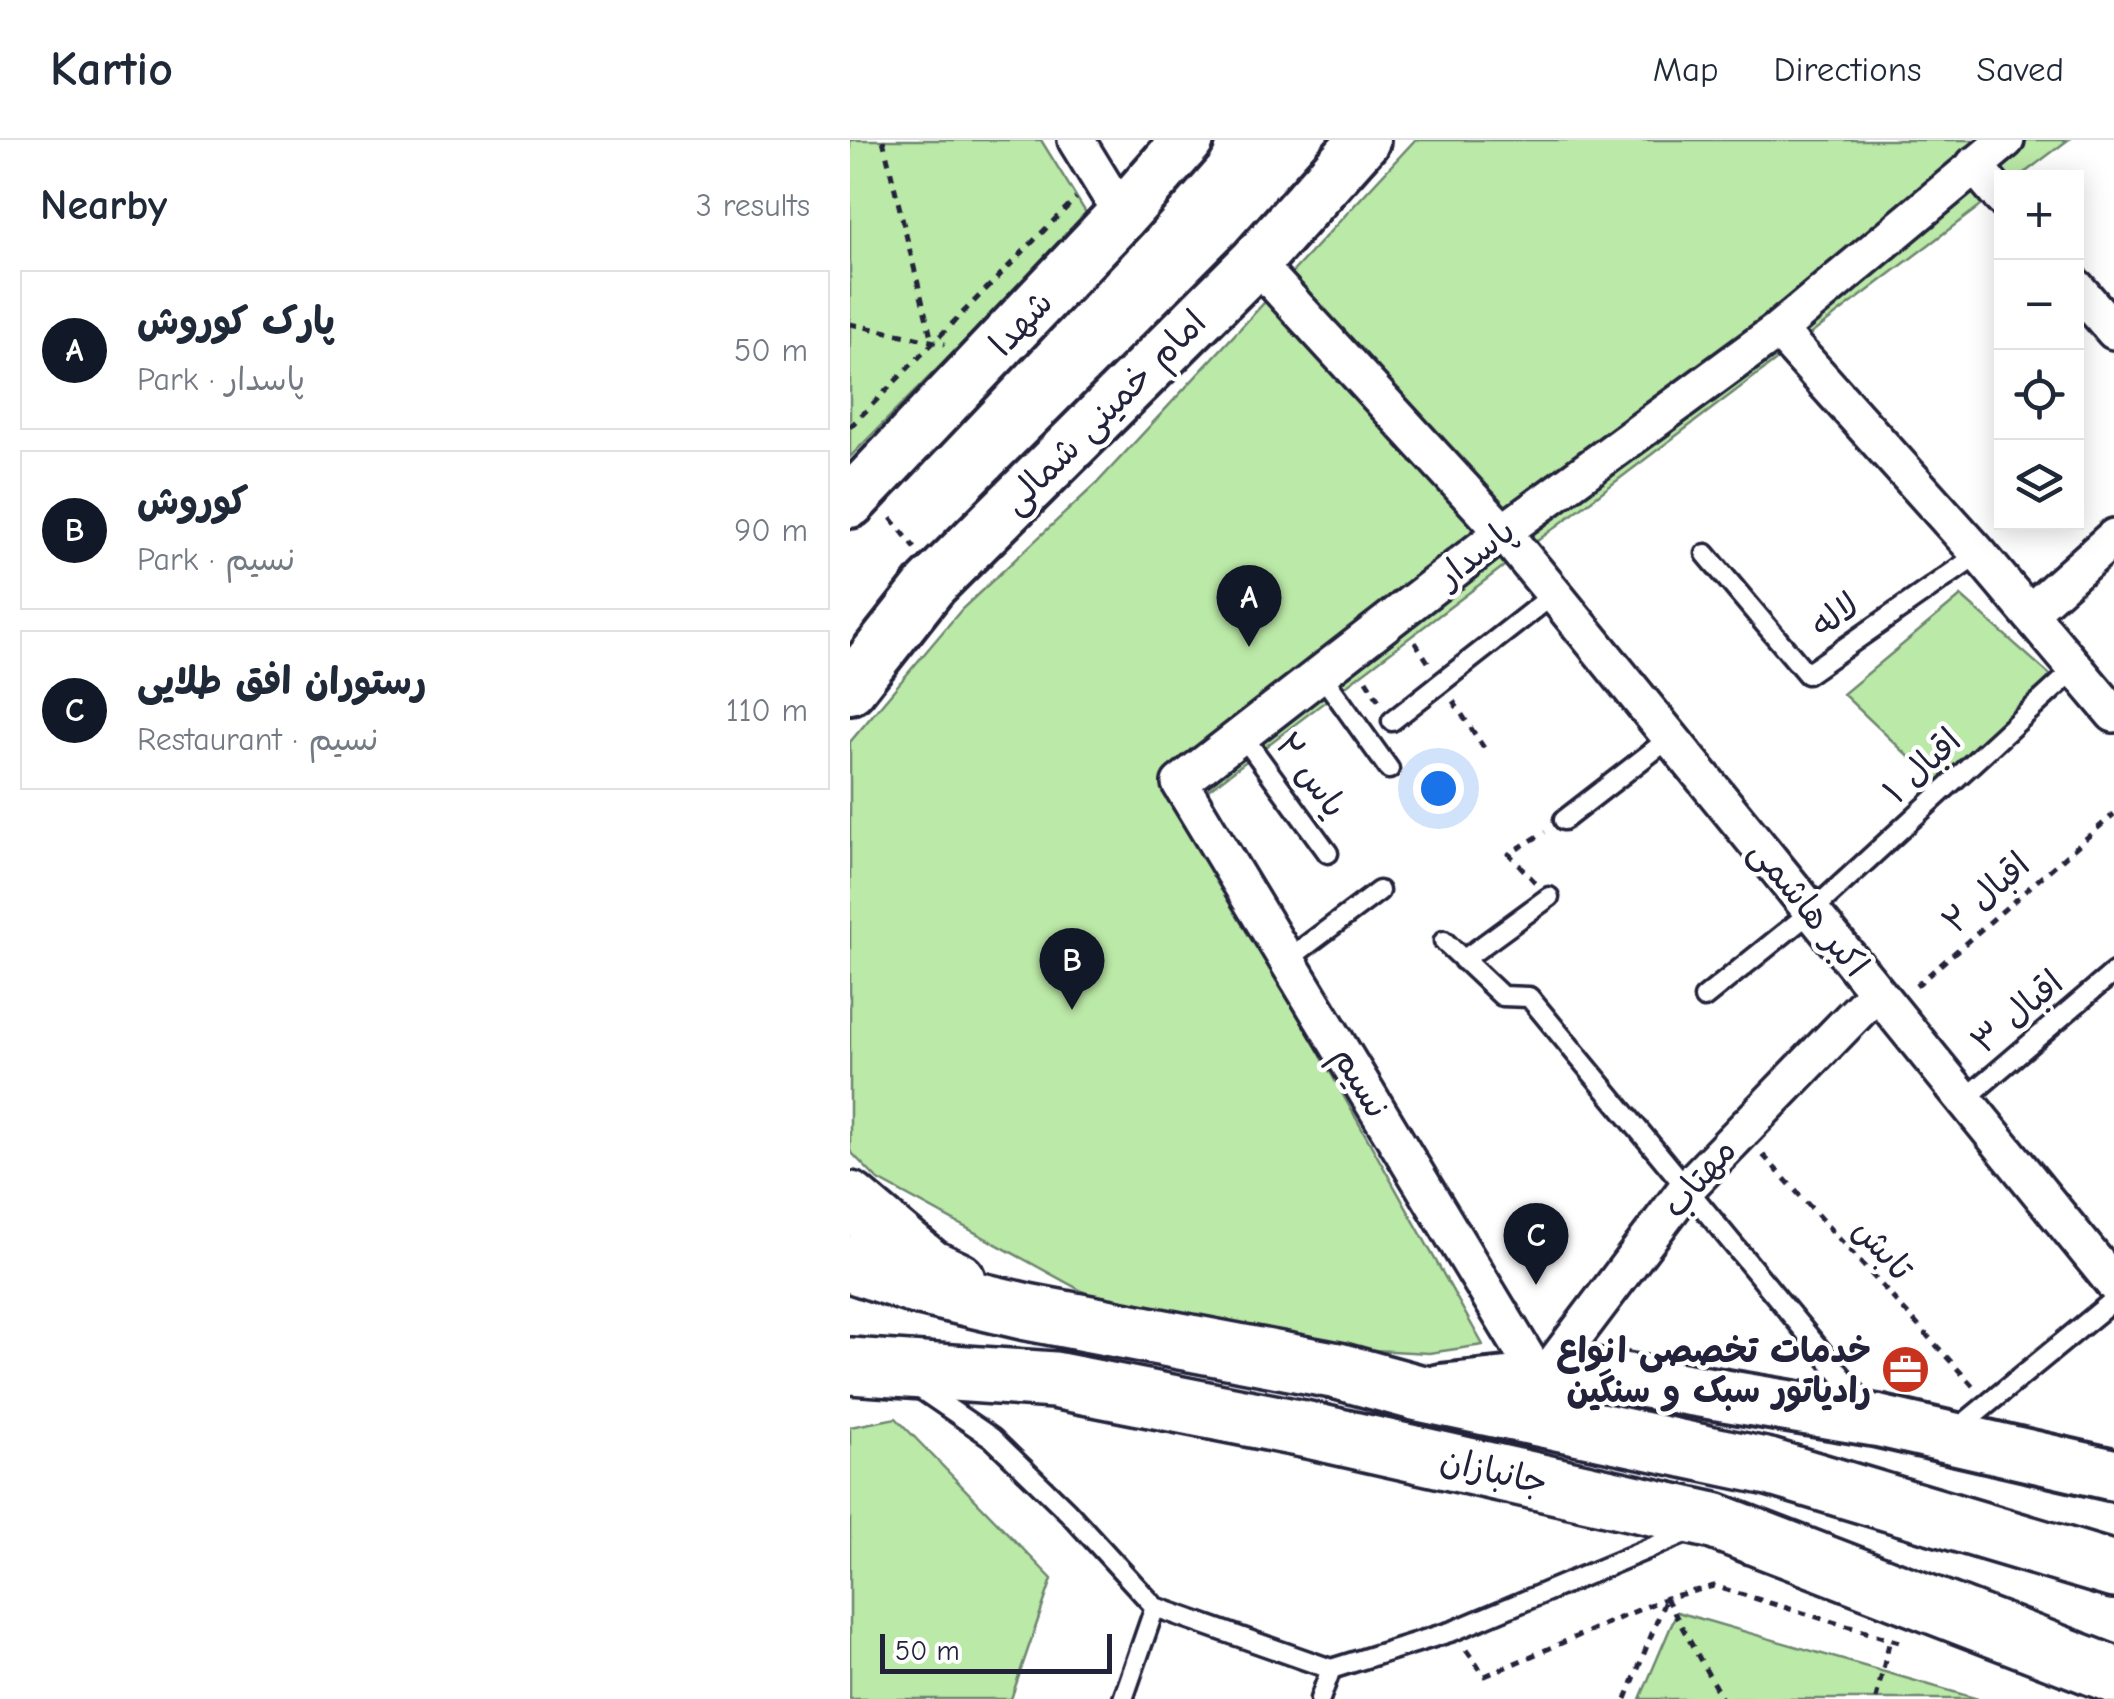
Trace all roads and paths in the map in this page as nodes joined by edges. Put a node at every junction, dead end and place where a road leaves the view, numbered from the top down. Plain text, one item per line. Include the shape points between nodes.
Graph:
1 (883, 140) edge
2 (1076, 140) edge
3 (1188, 140) edge
4 (1364, 140) edge
5 (2006, 140) edge
6 (1974, 165) junction
7 (1994, 189) edge
8 (1110, 195) junction
9 (1255, 262) junction
10 (2084, 296) edge
11 (850, 324) edge
12 (1778, 330) junction
13 (2114, 331) edge
14 (932, 341) junction
15 (992, 354) junction
16 (850, 427) edge
17 (858, 494) edge
18 (1502, 532) junction
19 (2114, 536) edge
20 (1706, 554) dead end
21 (1979, 554) junction
22 (935, 581) junction
23 (1554, 594) junction
24 (2029, 613) junction
25 (850, 642) edge
26 (1349, 652) junction
27 (2075, 669) junction
28 (1321, 674) junction
29 (850, 688) edge
30 (2113, 710) edge
31 (1392, 721) joint
32 (1242, 735) junction
33 (1671, 737) junction
34 (1388, 769) dead end
35 (1180, 783) joint
36 (2114, 814) edge
37 (1564, 820) joint
38 (1328, 853) dead end
39 (1379, 891) dead end
40 (1549, 897) joint
41 (1812, 911) junction
42 (1444, 942) dead end
43 (1287, 960) junction
44 (1463, 960) junction
45 (2114, 972) edge
46 (1704, 998) dead end
47 (1884, 1000) junction
48 (1963, 1101) junction
49 (1740, 1131) junction
50 (1686, 1189) junction
51 (850, 1200) edge
52 (850, 1264) edge
53 (2114, 1284) edge
54 (2114, 1300) edge
55 (1027, 1312) junction
56 (872, 1368) edge
57 (1541, 1381) junction
58 (1415, 1392) junction
59 (1988, 1402) junction
60 (1878, 1422) junction
61 (1948, 1437) junction
62 (2114, 1475) edge
63 (1714, 1521) junction
64 (2104, 1563) edge
65 (1666, 1598) junction
66 (1155, 1607) junction
67 (1899, 1625) junction
68 (1453, 1631) junction
69 (1331, 1669) junction
70 (2114, 1675) edge
71 (1123, 1699) edge
72 (1320, 1699) edge
73 (1626, 1699) edge
74 (1722, 1699) edge
75 (1876, 1699) edge

1 - 14 path
2 - 8 street
3 - 8 main road, شهدا
4 - 9 main road, امام خمینی شمالی
5 - 6 street, پاسدار
6 - 7 street
6 - 12 street, پاسدار
8 - 14 path
8 - 15 main road, شهدا
9 - 18 street, اکبر هاشمی
9 - 22 main road, امام خمینی شمالی
10 - 13 street
11 - 14 path
12 - 18 street, پاسدار
12 - 21 street
14 - 15 path
14 - 16 path
15 - 17 main road, شهدا
17 - 22 path
18 - 23 street, اکبر هاشمی
18 - 26 street, پاسدار
19 - 24 street
20 - 21 lane, لاله via 1808,674
21 - 24 street
22 - 25 main road
22 - 29 main road, امام خمینی شمالی
23 - 31 lane
23 - 33 street, اکبر هاشمی
24 - 27 street
26 - 28 street, پاسدار
26 - 31 path
27 - 30 street
27 - 41 lane, اقبال ۱
28 - 32 street, پاسدار
28 - 34 lane
32 - 35 street, پاسدار
32 - 38 lane, یاس ۲
33 - 37 lane
33 - 41 street, اکبر هاشمی
35 - 43 street, نسیم
36 - 47 path, اقبال ۲
37 - 40 path via 1509,854
39 - 43 lane
40 - 44 lane
41 - 46 lane, اقبال ۱
41 - 47 street, اکبر هاشمی
42 - 44 lane
43 - 57 street, نسیم
44 - 50 lane via 1502,996 1528,997
45 - 48 lane, اقبال ۳
47 - 48 street, اکبر هاشمی
47 - 49 street, مهتاب
48 - 53 street, اکبر هاشمی
49 - 50 street, مهتاب
49 - 59 path, تابش
50 - 57 street, مهتاب
50 - 60 lane
51 - 55 main road via 929,1267
52 - 55 main road, جانبازان
54 - 59 lane
55 - 58 main road, جانبازان via 1338,1371
56 - 63 main road, جانبازان via 1054,1380
56 - 66 lane via 992,1438
57 - 58 main road
57 - 60 main road via 1594,1374
58 - 64 main road, جانبازان via 1769,1467
59 - 61 lane
60 - 61 main road
61 - 62 main road
63 - 67 main road, جانبازان
63 - 68 lane
65 - 67 path via 1714,1586
65 - 68 path via 1485,1676
65 - 73 path
65 - 74 path
66 - 69 lane
66 - 71 lane
67 - 70 main road, جانبازان
67 - 75 path
68 - 69 lane
69 - 72 lane

